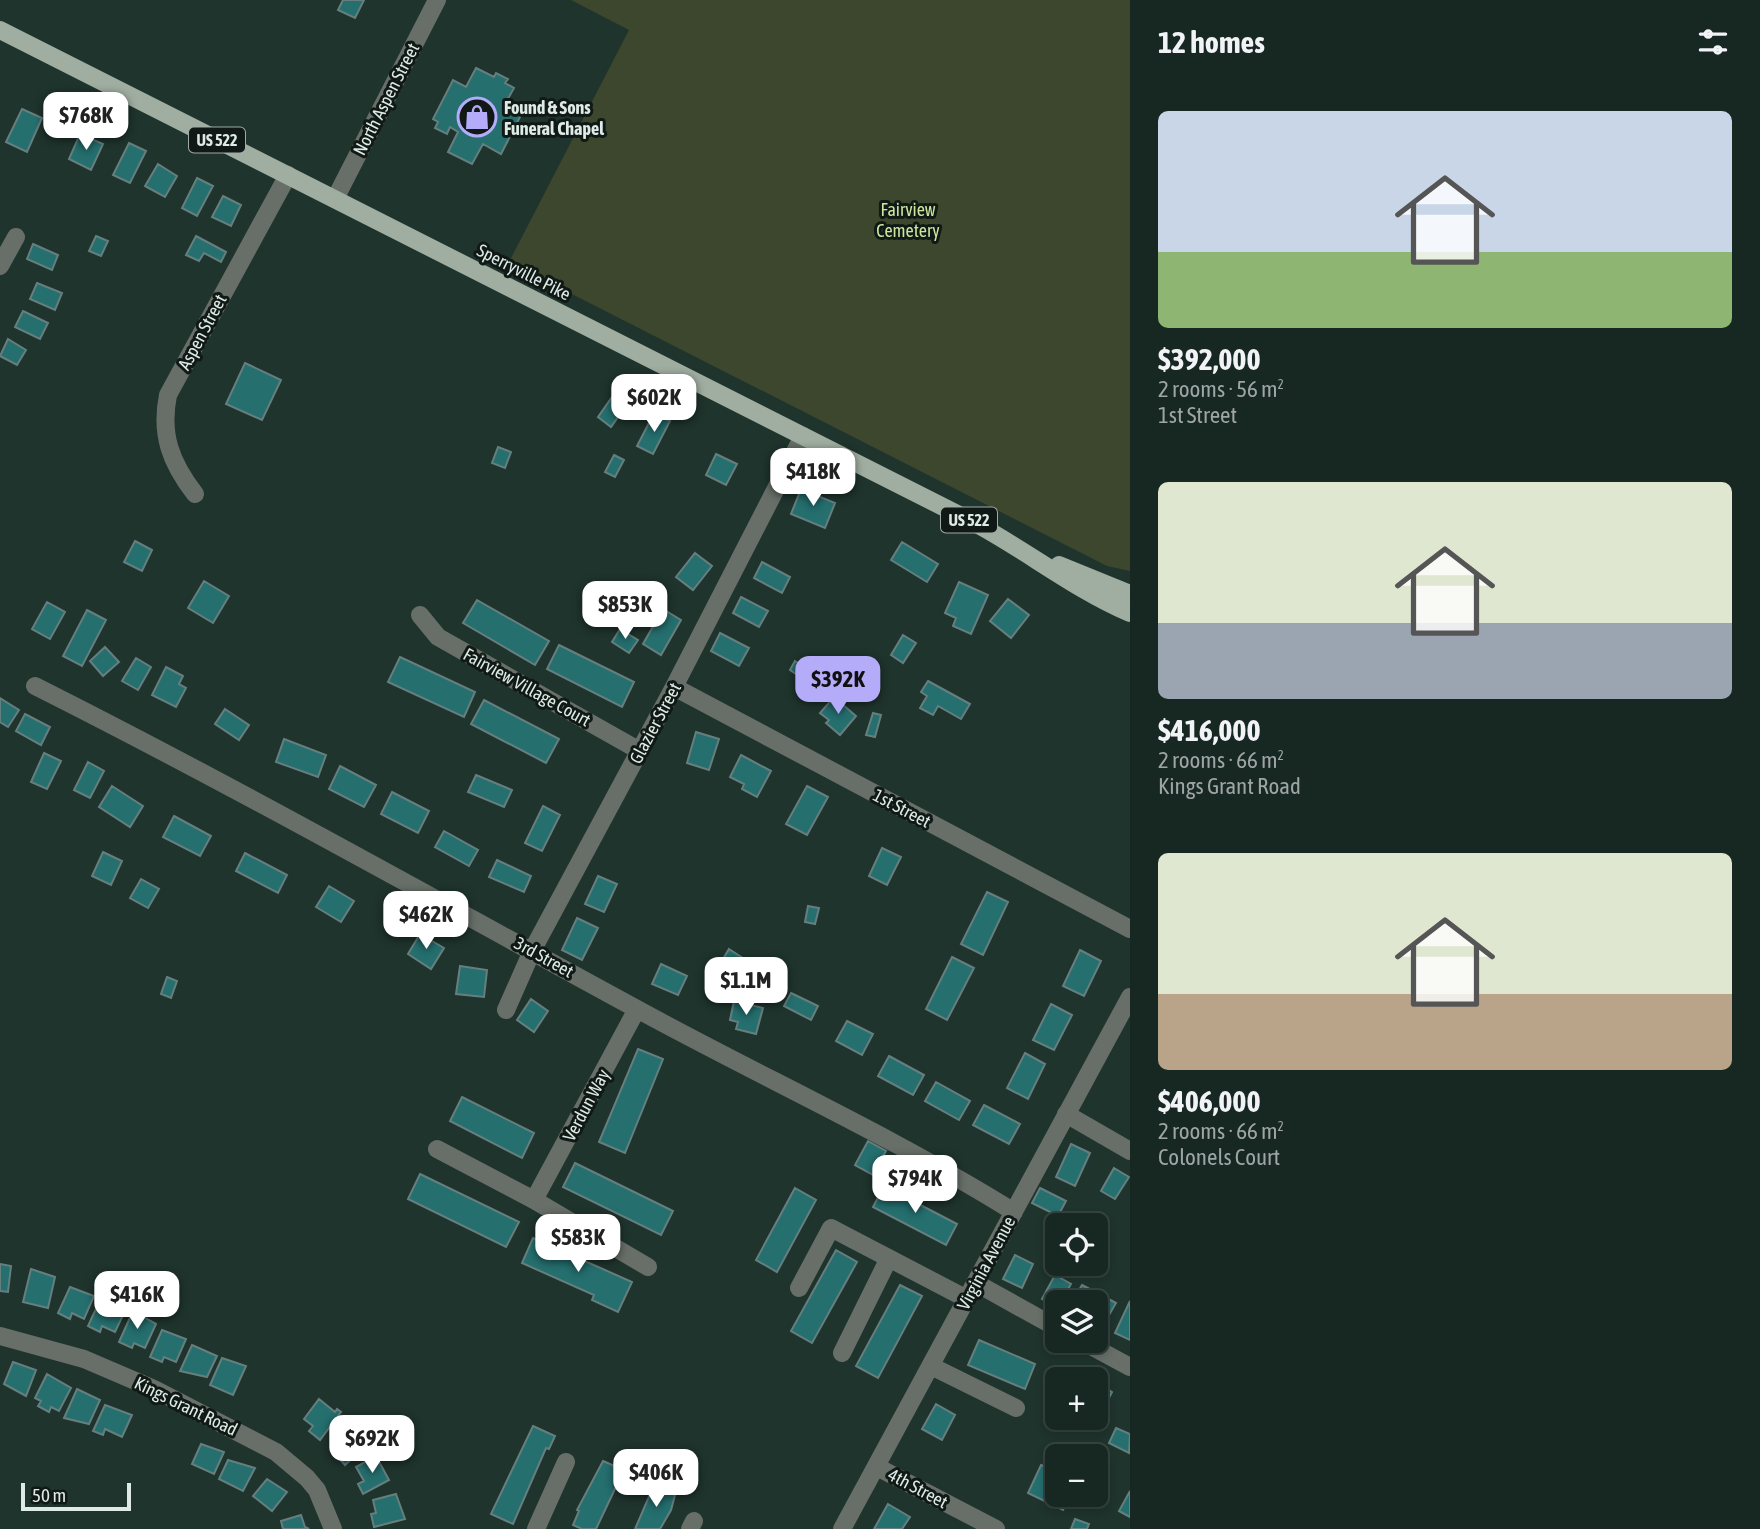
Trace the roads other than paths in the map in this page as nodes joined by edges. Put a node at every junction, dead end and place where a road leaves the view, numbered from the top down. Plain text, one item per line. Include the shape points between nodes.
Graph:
1 (437, 0) edge
2 (0, 30) edge
3 (288, 176) junction
4 (335, 199) junction
5 (16, 237) dead end
6 (0, 266) edge
7 (803, 436) junction
8 (195, 494) dead end
9 (1028, 552) junction
10 (1130, 594) edge
11 (1130, 613) edge
12 (421, 615) dead end
13 (35, 686) dead end
14 (674, 687) junction
15 (640, 751) junction
16 (1130, 929) edge
17 (532, 951) junction
18 (1130, 996) edge
19 (637, 1009) junction
20 (506, 1010) dead end
21 (1066, 1114) junction
22 (437, 1149) dead end
23 (1130, 1151) edge
24 (534, 1200) junction
25 (1014, 1212) junction
26 (889, 1258) junction
27 (648, 1267) dead end
28 (799, 1288) dead end
29 (972, 1291) junction
30 (1045, 1323) edge
31 (0, 1336) edge
32 (842, 1353) dead end
33 (1104, 1353) edge
34 (931, 1366) junction
35 (1130, 1367) edge
36 (1016, 1408) dead end
37 (566, 1462) dead end
38 (877, 1466) junction
39 (333, 1529) edge
40 (536, 1529) edge
41 (842, 1529) edge
42 (996, 1529) edge

1 - 4 street, North Aspen Street
2 - 3 main road, Sperryville Pike / US 522
3 - 4 main road, Sperryville Pike / US 522
3 - 8 street, Aspen Street via 168,395 167,448
4 - 7 main road, Sperryville Pike / US 522
5 - 6 street
7 - 9 main road, Sperryville Pike / US 522
7 - 14 street, Glazier Street
9 - 10 main road, Sperryville Pike / US 522
9 - 11 main road, Sperryville Pike / US 522 via 1074,584
12 - 15 street, Fairview Village Court via 438,638
13 - 17 street, 3rd Street via 190,764
14 - 15 street, Glazier Street
14 - 16 street, 1st Street
15 - 17 street, Glazier Street
17 - 19 street, 3rd Street
17 - 20 street, Glazier Street
18 - 21 street, Virginia Avenue
19 - 24 street, Verdun Way
19 - 25 street, 3rd Street via 909,1149
21 - 23 street
21 - 25 street, Virginia Avenue
22 - 24 street
24 - 27 street
25 - 29 street, Virginia Avenue
26 - 28 street via 831,1228
26 - 29 street
26 - 32 street
29 - 30 street
29 - 34 street, Virginia Avenue
31 - 39 street, Kings Grant Road via 84,1359 154,1389 276,1452 312,1484
33 - 35 street
34 - 36 street
34 - 38 street, Virginia Avenue
37 - 40 street
38 - 41 street, Virginia Avenue
38 - 42 street, 4th Street

